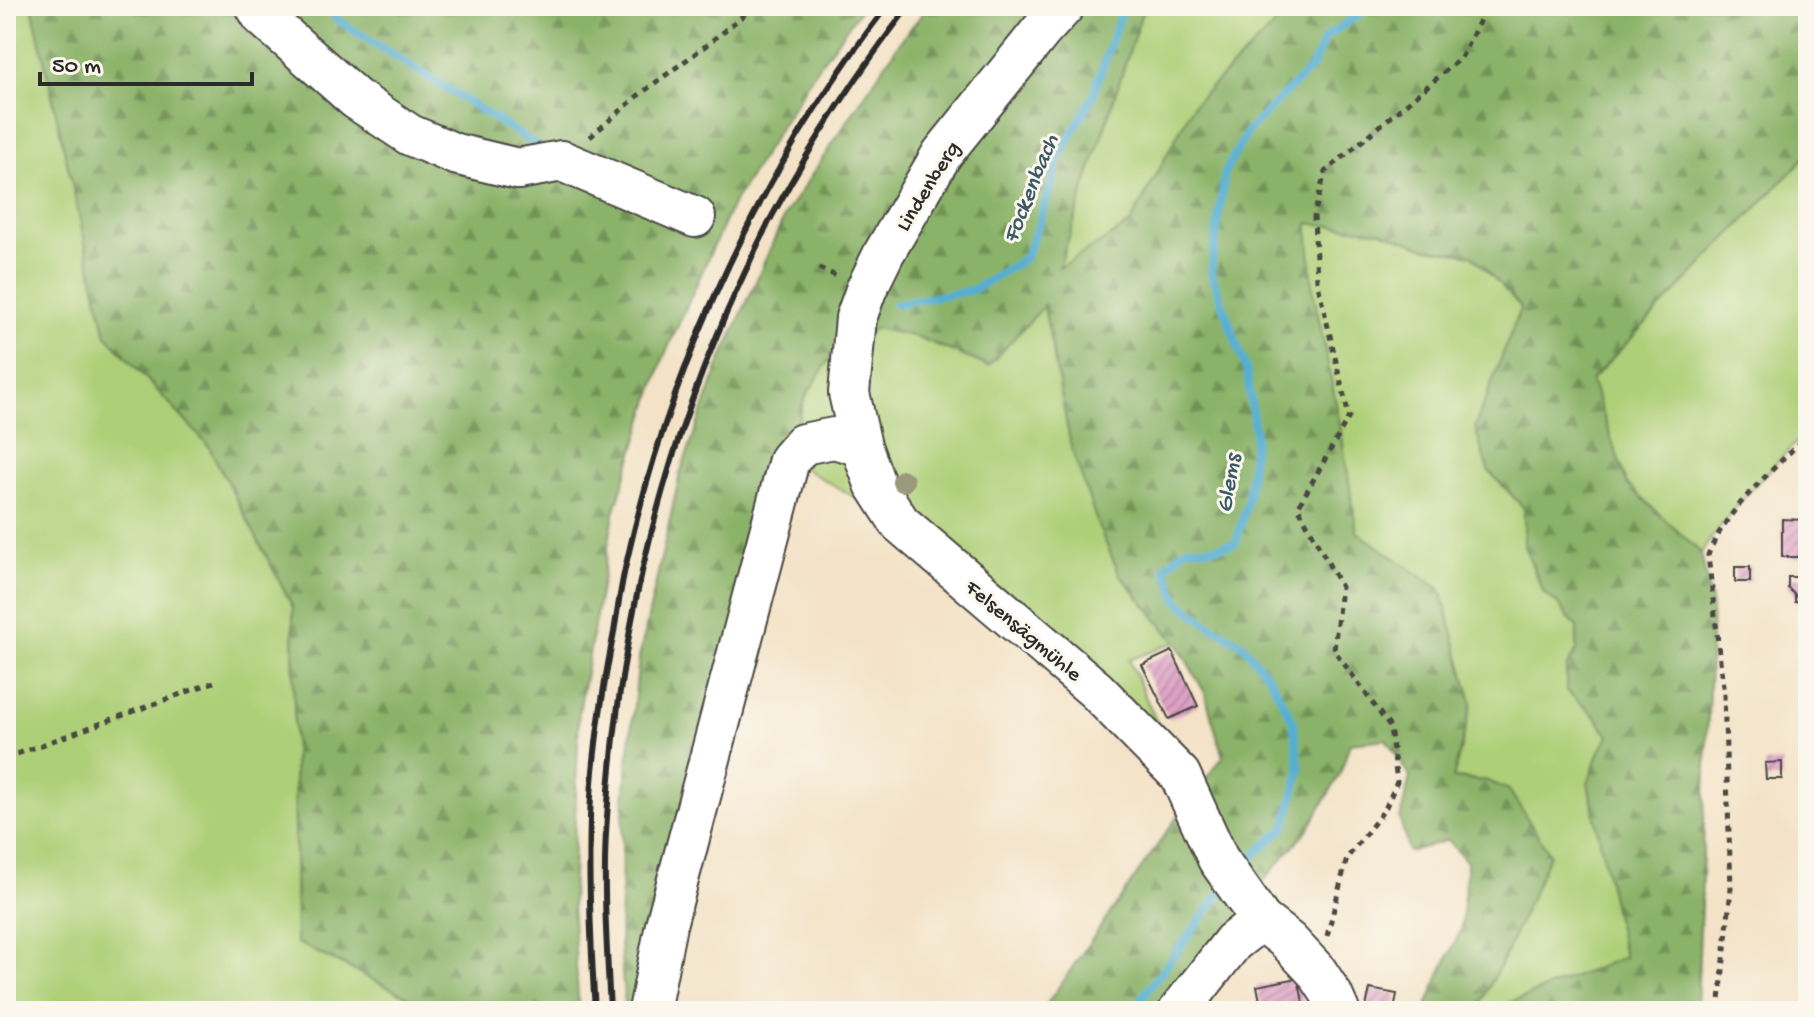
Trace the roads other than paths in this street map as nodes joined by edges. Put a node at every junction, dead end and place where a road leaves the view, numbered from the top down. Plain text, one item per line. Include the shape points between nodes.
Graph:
1 (256, 6) edge
2 (1064, 6) edge
3 (695, 217) dead end
4 (849, 393) joint
5 (861, 446) junction
6 (1261, 920) junction
7 (649, 1011) edge
8 (1179, 1011) edge
9 (1339, 1011) edge

1 - 3 lane via 356,99 410,135 455,154 518,169 562,161
2 - 4 lane, Lindenberg via 942,154 884,253 856,318
4 - 5 lane, Felsensägmühle
5 - 6 lane, Felsensägmühle via 875,484 900,523 1096,690 1180,775 1218,859
5 - 7 lane via 834,438 803,444 789,460 666,925
6 - 8 lane via 1233,942
6 - 9 lane, Felsensägmühle via 1317,972

